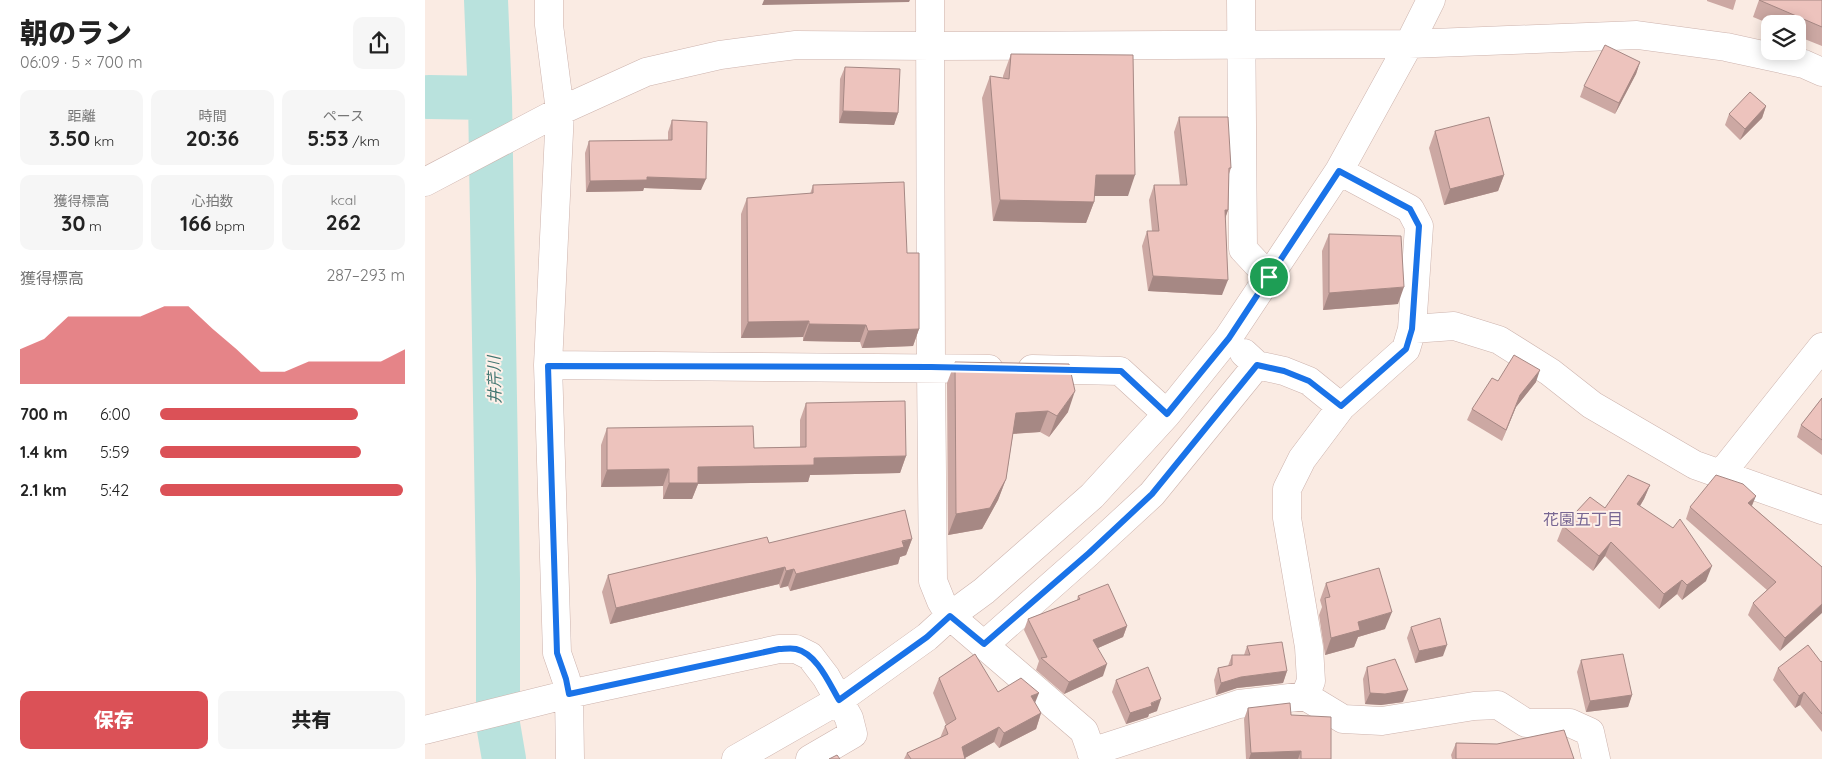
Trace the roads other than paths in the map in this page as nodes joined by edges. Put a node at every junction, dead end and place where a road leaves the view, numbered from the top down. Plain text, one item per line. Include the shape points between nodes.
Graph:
1 (549, 0) edge
2 (931, 0) edge
3 (1241, 0) edge
4 (1431, 0) edge
5 (1409, 44) junction
6 (1241, 45) junction
7 (931, 46) junction
8 (1822, 72) edge
9 (554, 114) junction
10 (1339, 171) junction
11 (430, 179) edge
12 (1269, 277) junction
13 (1412, 329) junction
14 (1229, 338) junction
15 (1822, 347) edge
16 (1257, 365) junction
17 (548, 366) junction
18 (931, 367) junction
19 (1341, 406) junction
20 (1167, 414) junction
21 (1721, 474) junction
22 (1822, 510) edge
23 (950, 616) junction
24 (984, 644) junction
25 (562, 696) junction
26 (1305, 696) junction
27 (839, 700) junction
28 (432, 728) edge
29 (1093, 756) edge
30 (570, 759) edge
31 (736, 759) edge
32 (810, 759) edge
33 (1596, 759) edge

1 - 9 street
2 - 7 street
3 - 6 street
4 - 5 street
5 - 6 street
5 - 8 street via 1637,35 1726,47 1804,64
5 - 10 street
6 - 7 street
6 - 12 street via 1243,249
7 - 9 street via 796,45 720,55 646,72
7 - 18 street
9 - 11 street
9 - 17 street
10 - 12 street
10 - 13 street via 1410,209 1419,226
12 - 14 street
13 - 19 street via 1406,349
13 - 21 street via 1454,326 1499,340 1624,425 1695,465
14 - 16 street
14 - 20 street
15 - 21 street
16 - 19 street via 1309,381
16 - 24 street via 1152,494
17 - 18 street
17 - 25 street via 557,653 566,679
18 - 20 street via 1121,371
18 - 23 street via 933,582
19 - 26 street via 1302,459 1287,489 1287,518 1309,647 1311,681
20 - 23 street via 1092,496 984,591
21 - 22 street
23 - 24 street
23 - 27 street via 927,637
24 - 29 street via 1084,731
25 - 27 street via 779,649 796,649 810,656
25 - 28 street
25 - 30 street
26 - 29 street via 1239,704
26 - 33 street via 1343,719 1382,721 1498,705 1526,722 1570,723 1591,732
27 - 31 street
27 - 32 street via 853,734

